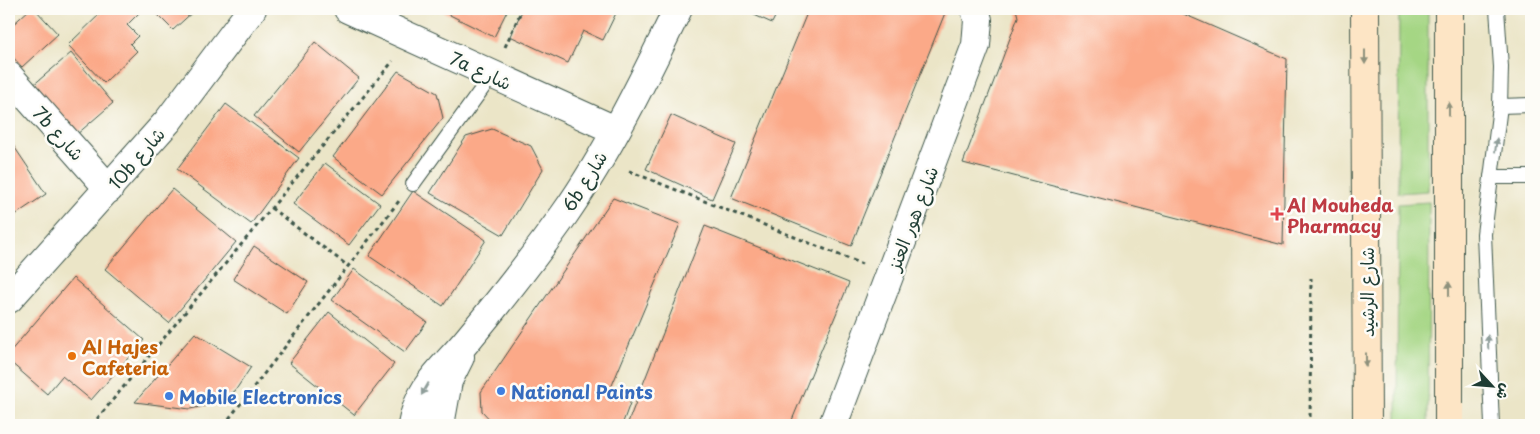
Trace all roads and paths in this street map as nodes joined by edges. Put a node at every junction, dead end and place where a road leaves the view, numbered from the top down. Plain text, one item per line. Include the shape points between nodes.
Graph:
1 (252, 9) edge
2 (348, 9) edge
3 (522, 9) edge
4 (678, 9) edge
5 (975, 9) edge
6 (1365, 9) edge
7 (1449, 9) edge
8 (1497, 9) edge
9 (376, 15) edge
10 (412, 38) junction
11 (492, 75) junction
12 (9, 76) edge
13 (1531, 105) edge
14 (1500, 106) junction
15 (616, 130) junction
16 (599, 159) junction
17 (1491, 177) junction
18 (1531, 177) edge
19 (413, 184) joint
20 (109, 189) junction
21 (271, 208) junction
22 (348, 266) junction
23 (891, 275) junction
24 (1310, 278) dead end
25 (9, 299) edge
26 (468, 340) junction
27 (92, 425) edge
28 (224, 425) edge
29 (412, 425) edge
30 (440, 425) edge
31 (833, 425) edge
32 (1310, 425) edge
33 (1367, 425) edge
34 (1449, 425) edge
35 (1492, 425) edge

1 - 20 street, 10b شارع via 168,121
2 - 9 street, 7a شارع
3 - 11 path
4 - 15 street, 6b شارع
5 - 23 street, شارع هور العنز via 978,20 976,46
6 -> 33 main road, شارع الرشيد
34 -> 7 main road
8 - 14 lane
9 - 10 street, 7a شارع
10 - 11 street, 7a شارع
10 - 21 path
11 - 15 street, 7a شارع
11 - 19 lane
12 - 20 street, 7b شارع
13 - 14 lane
17 -> 14 lane
15 - 16 street, 6b شارع
16 - 23 path
16 - 26 street, 6b شارع via 549,235
17 - 18 lane
35 -> 17 lane via 1484,234
19 - 22 path
20 - 25 street, 10b شارع
21 - 22 path
21 - 27 path
22 - 28 path
23 - 31 street, شارع هور العنز
24 - 32 path
26 -> 29 street, 6b شارع via 425,388 415,408
26 - 30 street, 6b شارع via 448,381

